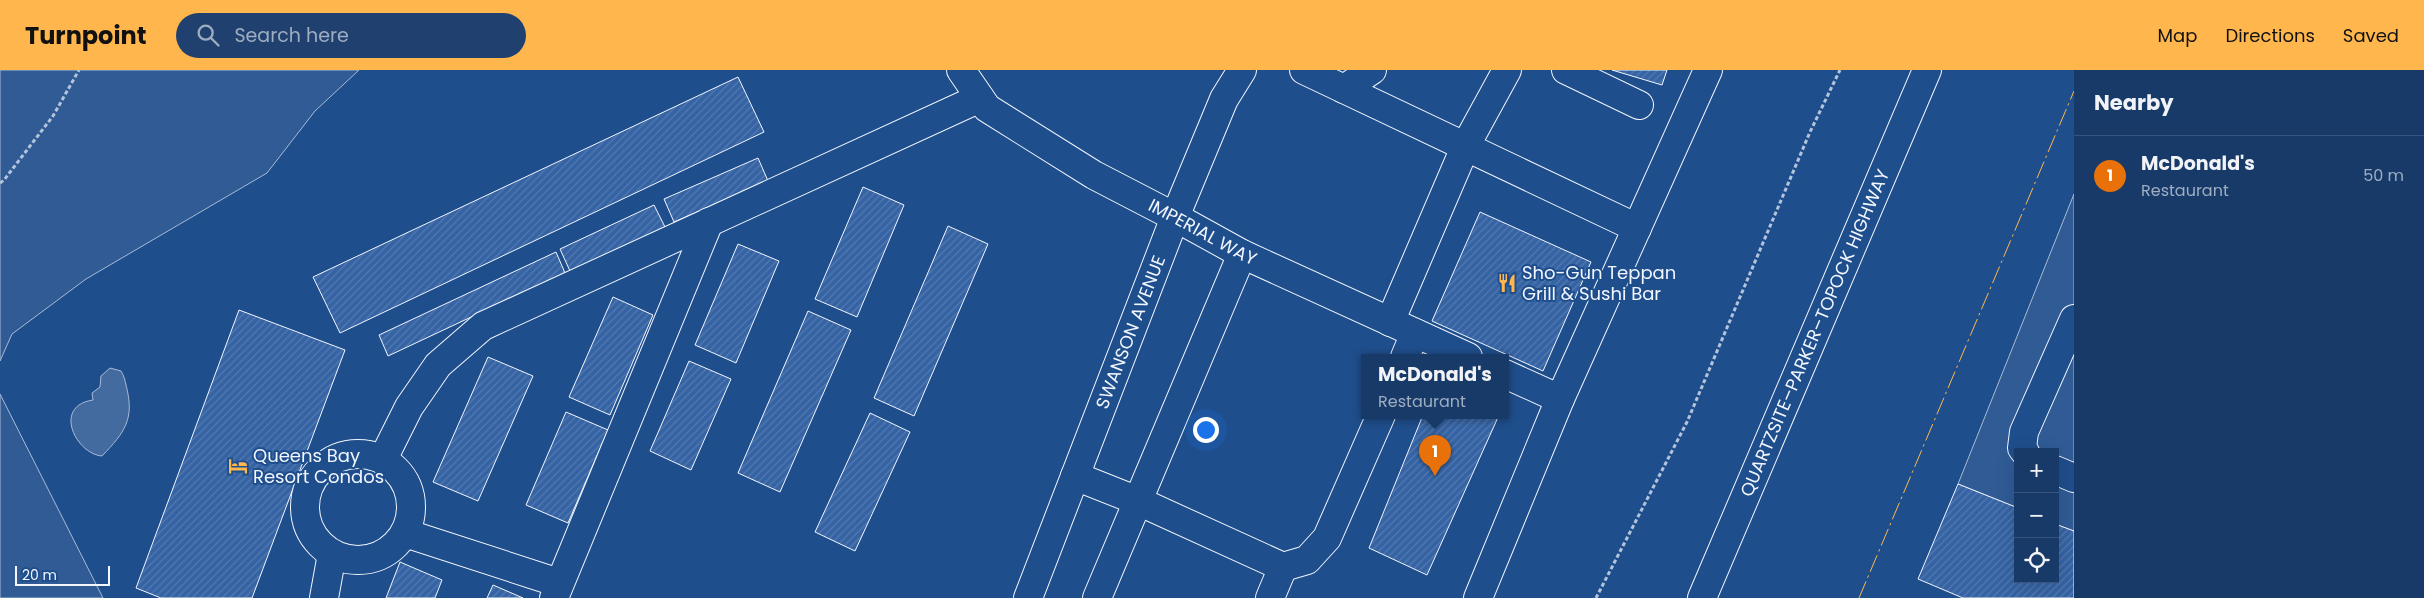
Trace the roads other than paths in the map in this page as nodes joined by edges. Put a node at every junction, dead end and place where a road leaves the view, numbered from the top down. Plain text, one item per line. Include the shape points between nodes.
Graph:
1 (961, 70) edge
2 (1242, 70) edge
3 (1304, 70) edge
4 (1372, 70) edge
5 (1507, 70) edge
6 (1566, 70) edge
7 (1708, 70) edge
8 (1927, 70) edge
9 (1344, 89) junction
10 (980, 98) junction
11 (1639, 105) dead end
12 (1466, 145) junction
13 (1175, 217) junction
14 (710, 222) junction
15 (1637, 228) junction
16 (1242, 254) junction
17 (2074, 319) edge
18 (1390, 322) junction
19 (1410, 345) edge
20 (1454, 354) edge
21 (1509, 376) edge
22 (1560, 399) junction
23 (1379, 419) edge
24 (2022, 448) edge
25 (383, 459) junction
26 (2059, 472) edge
27 (1075, 476) junction
28 (2074, 478) edge
29 (1138, 501) junction
30 (405, 533) junction
31 (332, 554) junction
32 (1283, 567) junction
33 (556, 591) edge
34 (324, 598) edge
35 (1028, 598) edge
36 (1097, 598) edge
37 (1270, 598) edge
38 (1478, 598) edge
39 (1702, 598) edge

1 - 10 main road, IMPERIAL WAY
2 - 13 main road, SWANSON AVENUE via 1224,100
3 - 9 main road
4 - 9 main road
5 - 12 main road
6 - 11 main road
7 - 15 main road
8 - 39 main road, QUARTZSITE–PARKER–TOPOCK HIGHWAY
9 - 12 main road
10 - 13 main road, IMPERIAL WAY via 987,108 1094,175
10 - 14 main road
12 - 15 main road
12 - 18 main road
13 - 16 main road, IMPERIAL WAY
13 - 27 main road, SWANSON AVENUE
14 - 25 main road via 483,326 438,365 410,407
14 - 33 main road
15 - 22 main road
16 - 18 main road, IMPERIAL WAY
16 - 29 main road
17 - 24 main road via 2024,432
18 - 19 main road, IMPERIAL WAY
19 - 20 main road, IMPERIAL WAY
21 - 22 main road
22 - 38 main road
23 - 32 main road via 1327,538 1307,560
25 - 30 main road via 400,473 409,492 411,512
25 - 31 main road via 363,454 342,455 324,465 310,481 304,501 306,522 316,541
26 - 28 main road
27 - 29 main road
27 - 35 main road, SWANSON AVENUE
29 - 32 main road
29 - 36 main road
30 - 31 main road via 392,549 373,558 352,561
30 - 33 main road
31 - 34 main road
32 - 37 main road

